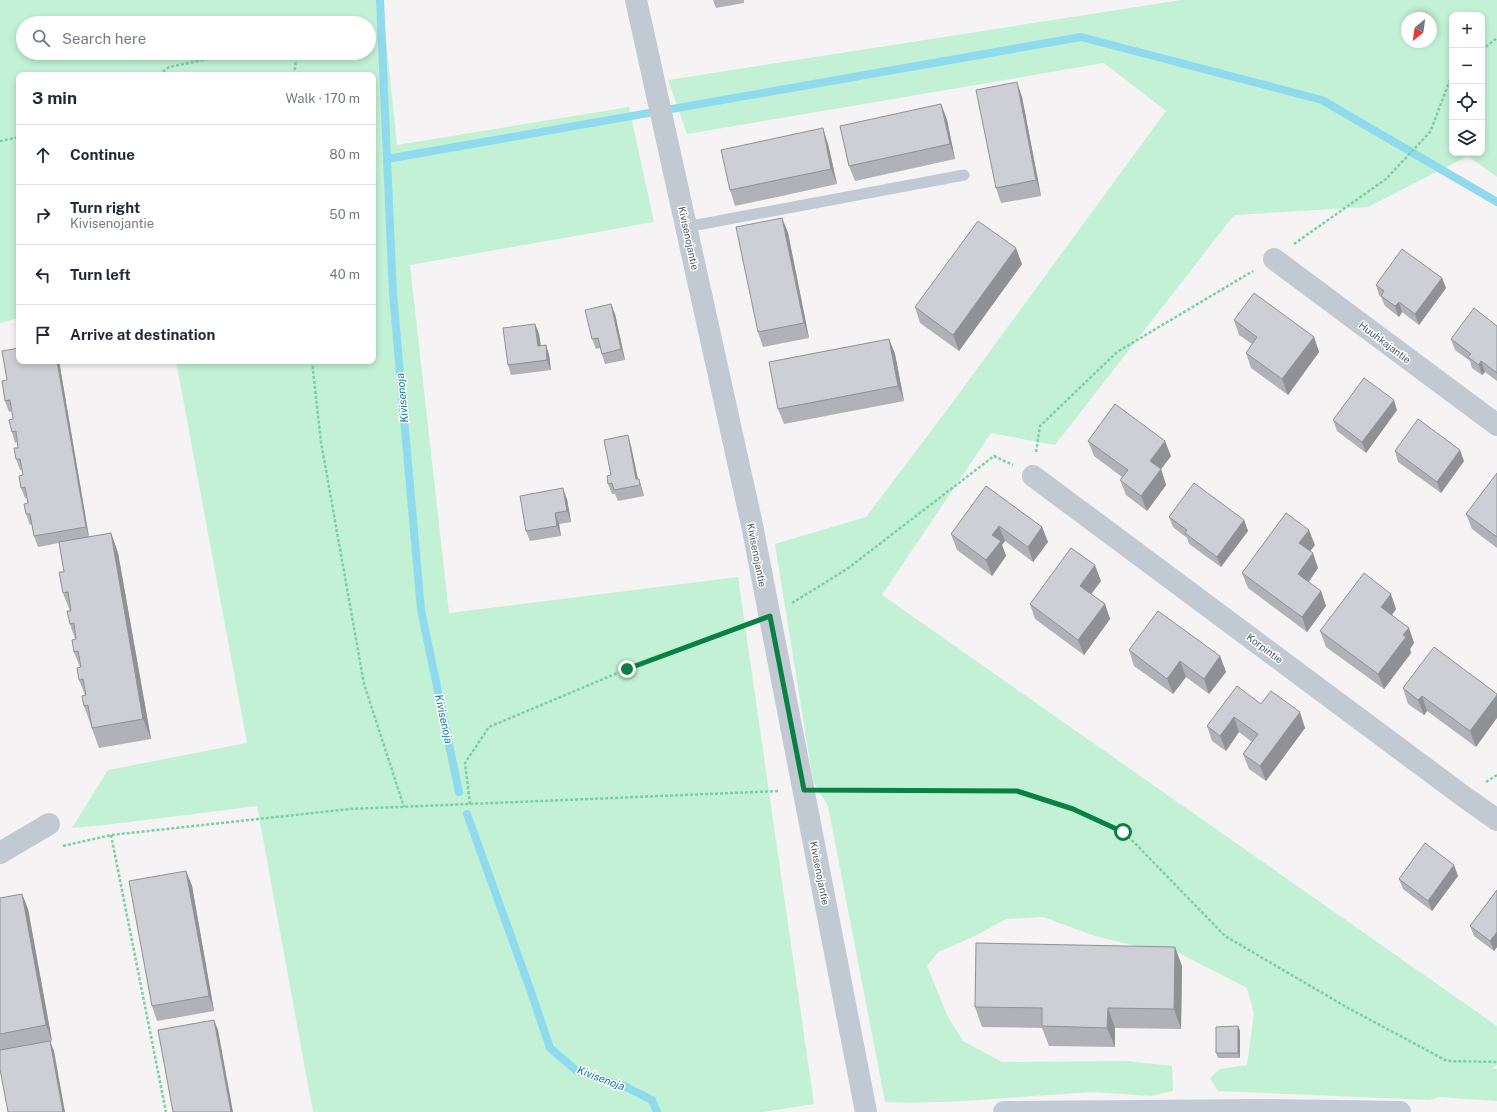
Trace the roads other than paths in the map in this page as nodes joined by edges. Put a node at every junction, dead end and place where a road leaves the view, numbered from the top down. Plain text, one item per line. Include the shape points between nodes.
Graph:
1 (636, 0) edge
2 (964, 175) dead end
3 (686, 228) junction
4 (1274, 259) road end
5 (1497, 425) edge
6 (1033, 476) road end
7 (1497, 820) edge
8 (49, 824) dead end
9 (0, 853) edge
10 (1131, 1111) edge
11 (866, 1112) edge
12 (1004, 1112) edge
13 (1400, 1112) edge

1 - 3 street, Kivisenojantie
2 - 3 lane
3 - 11 street, Kivisenojantie via 752,525
4 - 5 street, Huuhkajantie
6 - 7 street, Korpintie
8 - 9 street
10 - 12 street
10 - 13 street

